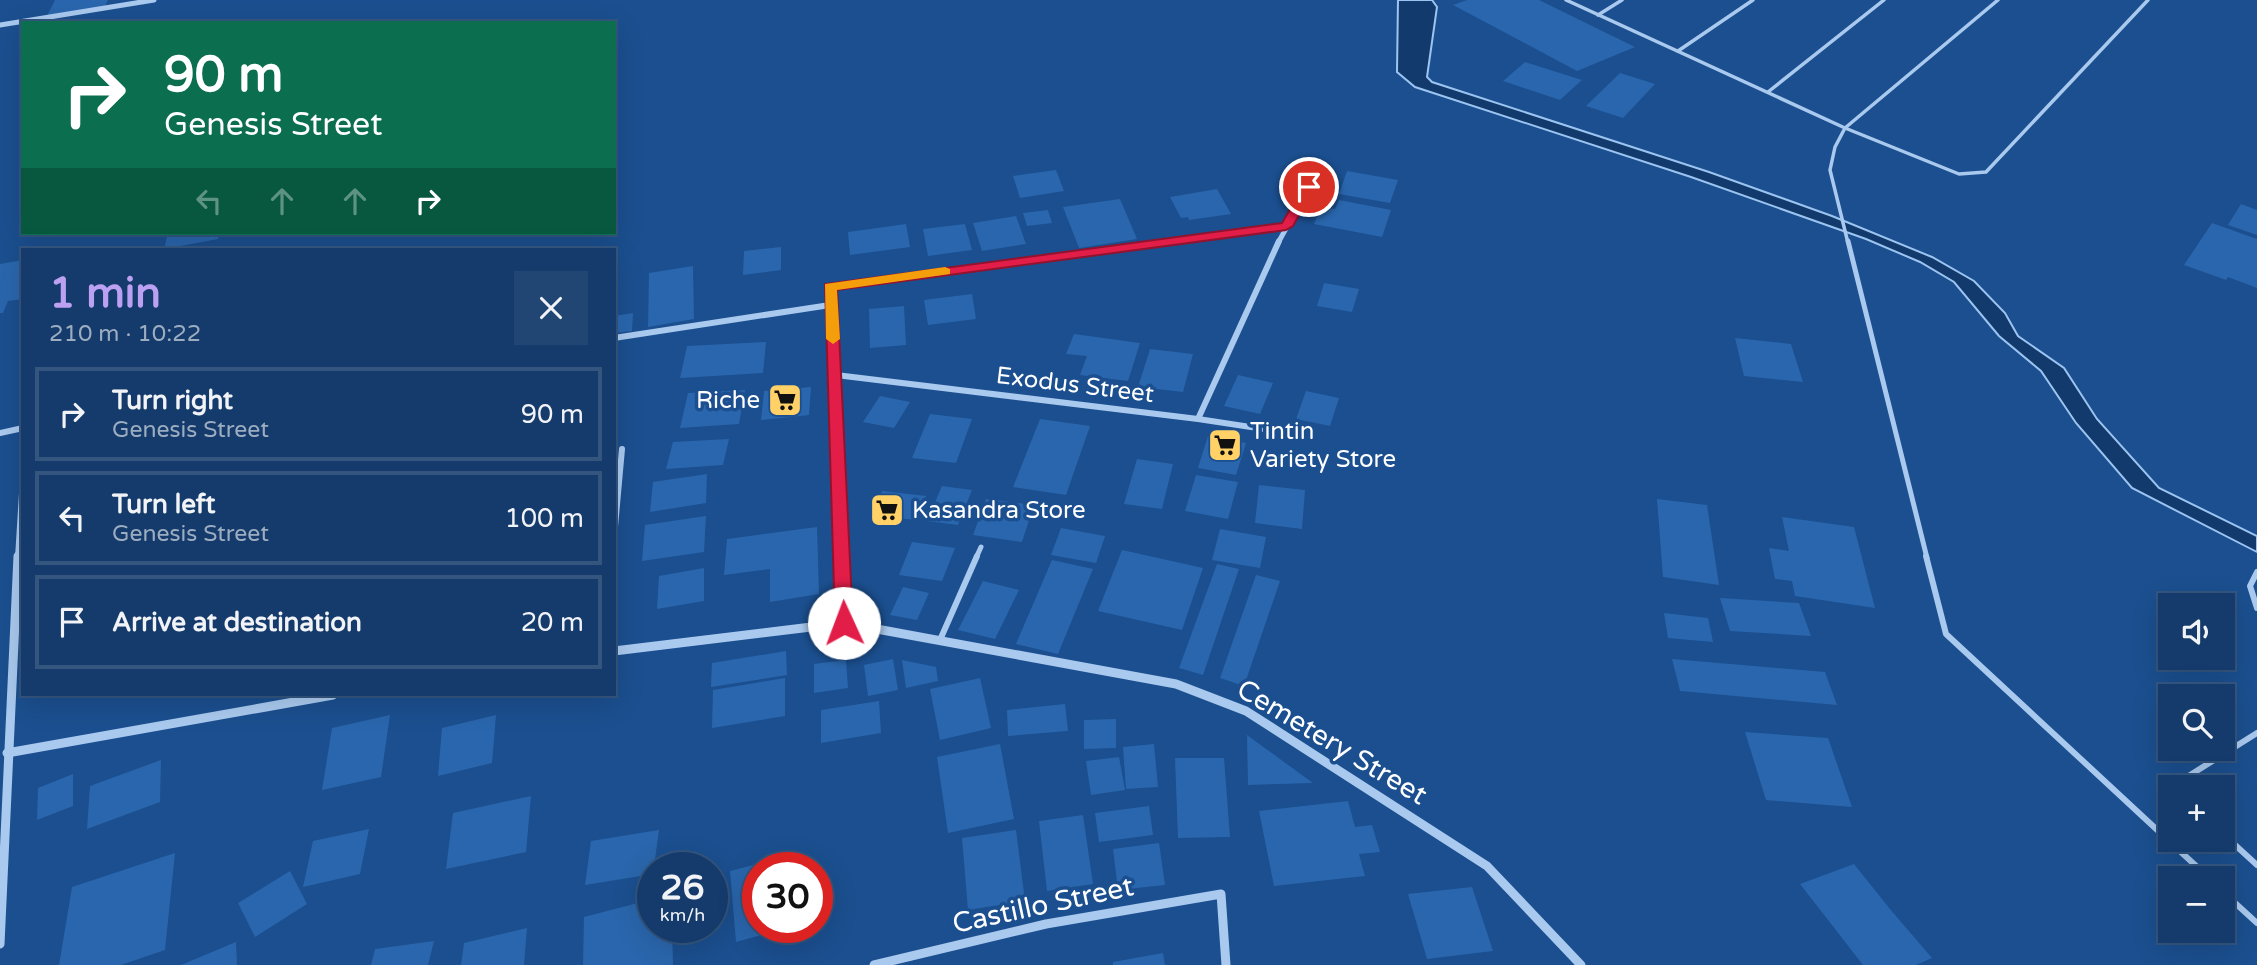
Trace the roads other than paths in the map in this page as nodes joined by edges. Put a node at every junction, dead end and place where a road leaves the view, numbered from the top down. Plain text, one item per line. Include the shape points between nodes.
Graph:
1 (154, 0) edge
2 (1566, 0) edge
3 (1622, 0) edge
4 (1754, 0) edge
5 (1884, 0) edge
6 (1998, 0) edge
7 (2148, 0) edge
8 (1598, 15) junction
9 (25, 21) edge
10 (21, 22) edge
11 (0, 25) edge
12 (1678, 51) junction
13 (1768, 92) junction
14 (1845, 128) junction
15 (1320, 167) dead end
16 (1286, 226) junction
17 (830, 305) junction
18 (616, 338) edge
19 (836, 375) junction
20 (1198, 419) junction
21 (21, 428) edge
22 (0, 433) edge
23 (1310, 436) dead end
24 (622, 449) dead end
25 (21, 512) edge
26 (616, 516) edge
27 (981, 547) dead end
28 (2257, 572) edge
29 (2257, 608) edge
30 (844, 623) junction
31 (940, 640) junction
32 (616, 651) edge
33 (322, 696) edge
34 (2257, 733) edge
35 (7, 753) junction
36 (2190, 775) edge
37 (2235, 845) edge
38 (2257, 865) edge
39 (2196, 866) edge
40 (2235, 903) edge
41 (2257, 923) edge
42 (0, 944) edge
43 (874, 965) edge
44 (1226, 965) edge
45 (1581, 965) edge

1 - 9 street
2 - 8 lane
3 - 8 lane
4 - 12 lane
5 - 13 lane
6 - 14 lane
7 - 14 lane via 1986,172 1959,174
8 - 12 lane
10 - 11 street
12 - 13 lane
13 - 14 lane
14 - 39 lane via 1830,170 1946,634
15 - 16 street
16 - 17 street via 830,287
16 - 20 street
17 - 18 street
17 - 19 street
19 - 20 street, Exodus Street
19 - 30 street
20 - 23 street, Exodus Street
21 - 22 street
24 - 26 street
25 - 35 street
27 - 31 lane
28 - 29 lane via 2250,586
30 - 31 street, Cemetery Street
30 - 32 street, Cemetery Street
31 - 45 street, Cemetery Street via 1176,684 1247,711 1487,866
33 - 35 street
34 - 36 lane
35 - 42 street
37 - 38 lane
40 - 41 lane
43 - 44 street, Castillo Street via 1046,924 1222,894

